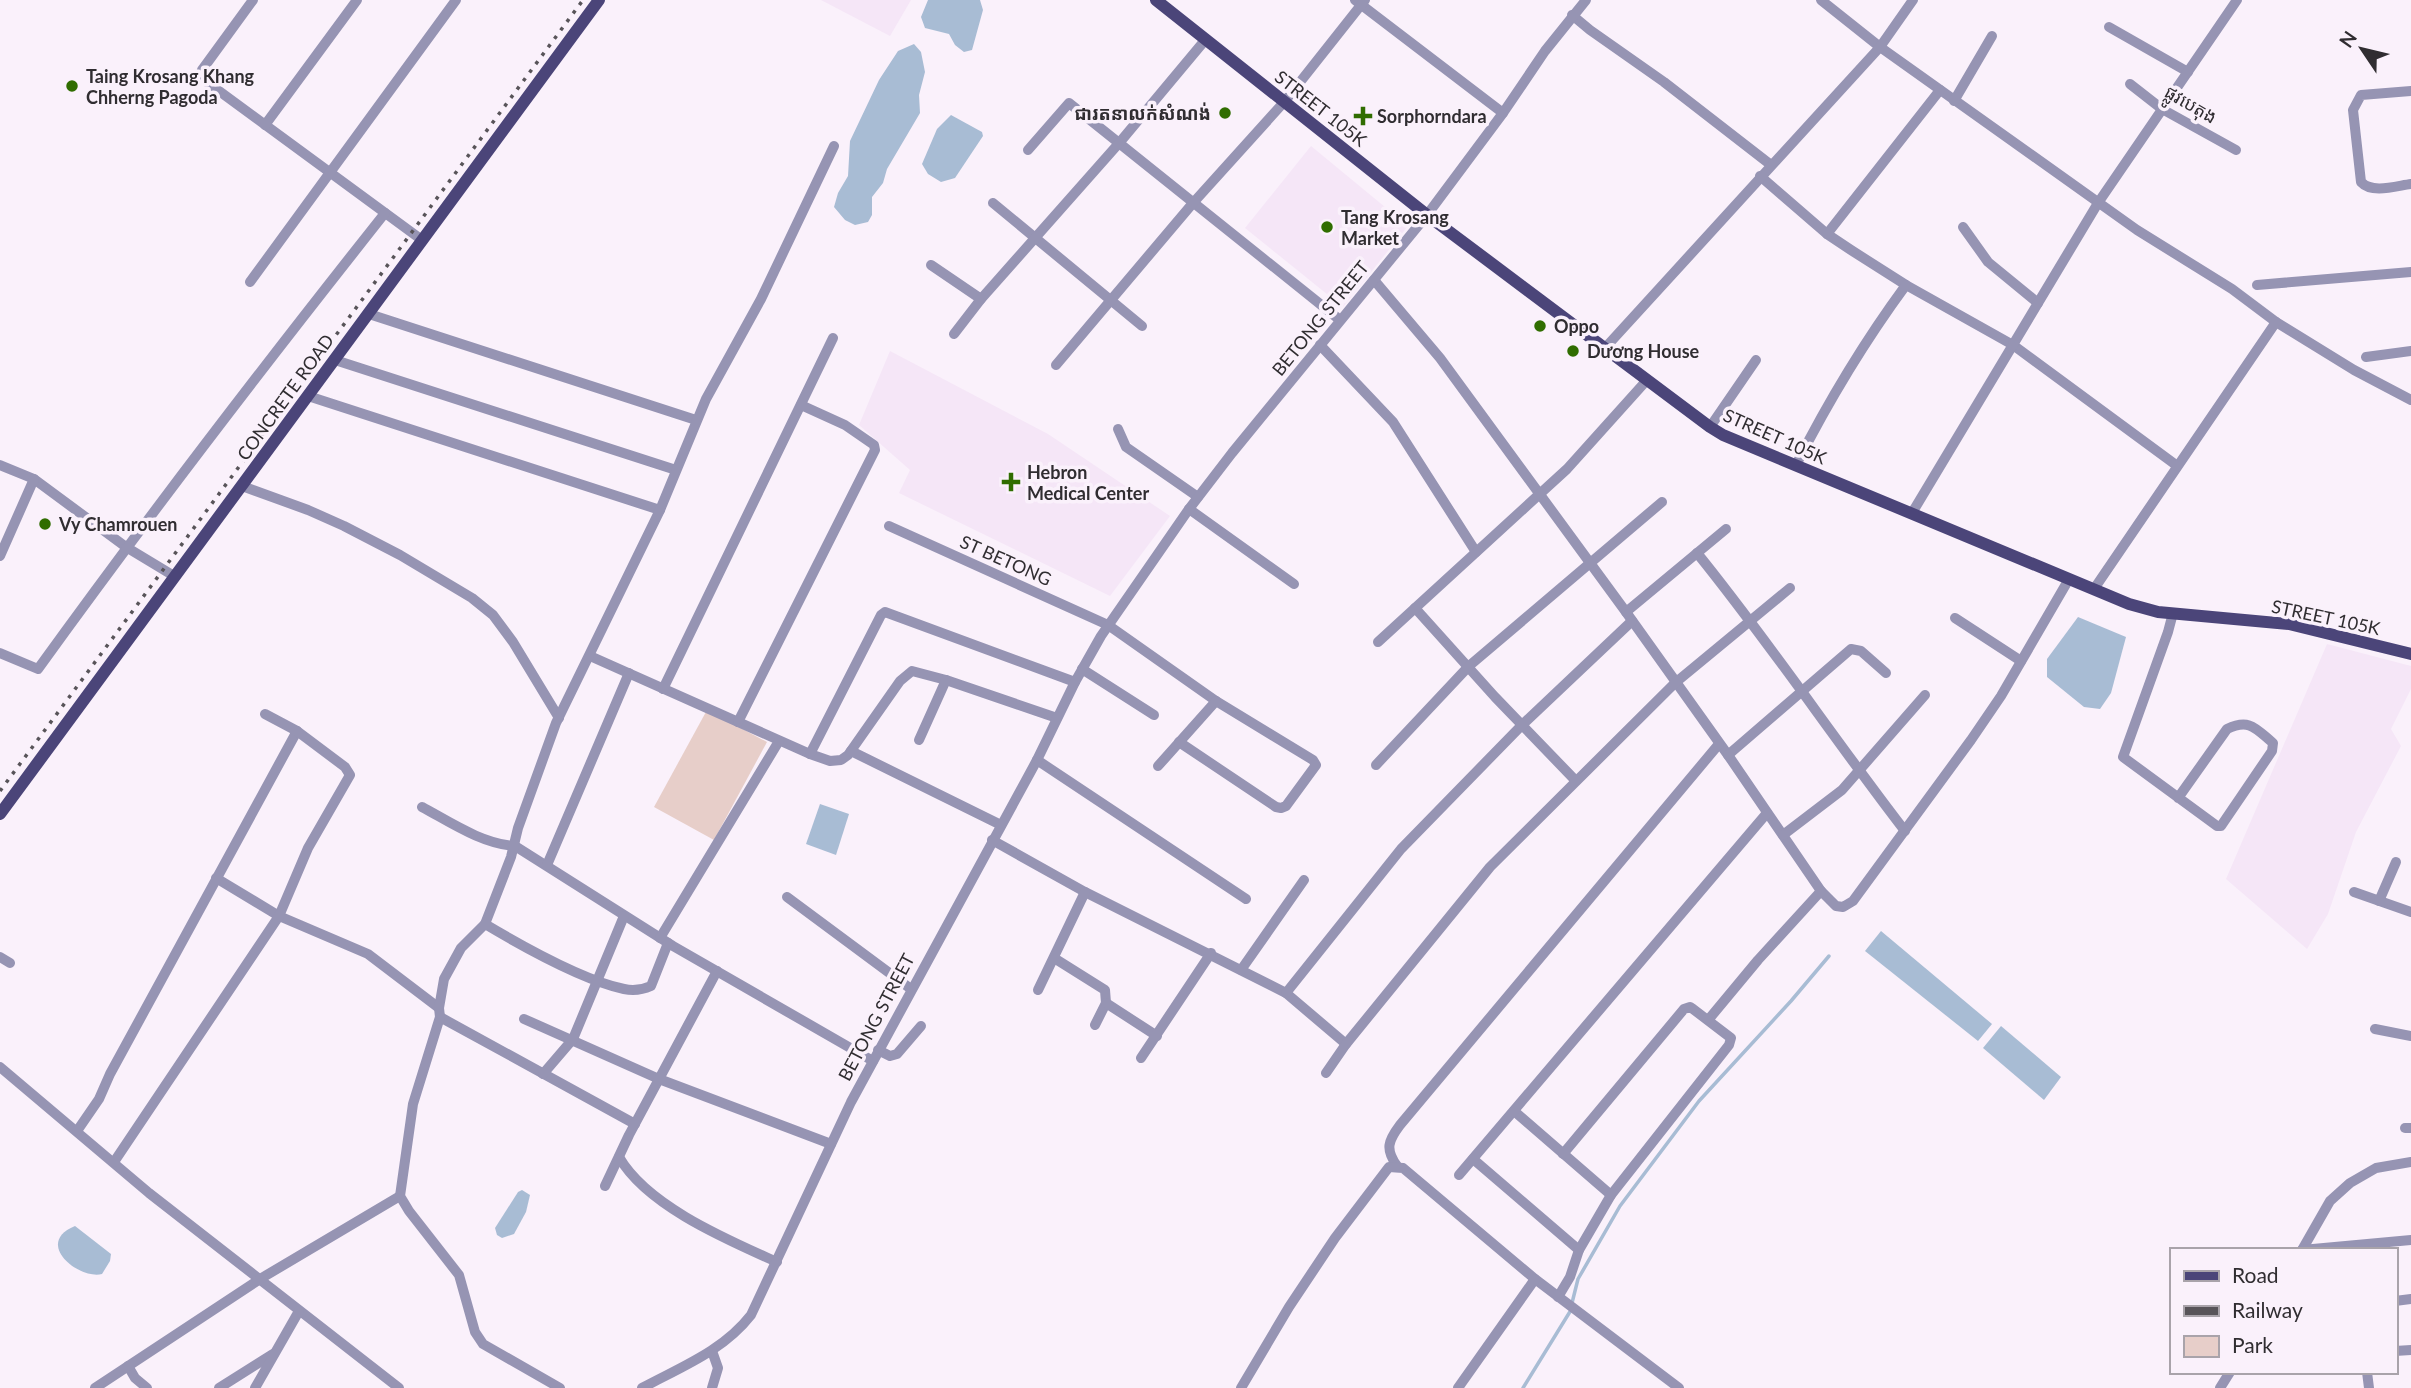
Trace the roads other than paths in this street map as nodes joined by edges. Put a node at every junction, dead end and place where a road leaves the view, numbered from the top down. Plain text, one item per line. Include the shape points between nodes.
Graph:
1 (253, 0) edge
2 (357, 0) edge
3 (456, 0) edge
4 (599, 0) edge
5 (1586, 0) edge
6 (1821, 0) edge
7 (1913, 0) edge
8 (2237, 0) edge
9 (1158, 1) edge
10 (1360, 2) edge
11 (1572, 15) junction
12 (2109, 27) dead end
13 (1992, 36) dead end
14 (1206, 39) junction
15 (1880, 47) junction
16 (2188, 72) junction
17 (2130, 84) dead end
18 (1940, 90) junction
19 (2411, 91) edge
20 (1954, 101) junction
21 (1285, 102) junction
22 (2162, 109) junction
23 (1503, 113) junction
24 (265, 125) junction
25 (1119, 142) junction
26 (834, 146) dead end
27 (1028, 150) dead end
28 (2236, 150) dead end
29 (1771, 165) junction
30 (331, 173) junction
31 (1760, 176) junction
32 (2411, 184) edge
33 (993, 203) dead end
34 (1193, 203) junction
35 (2098, 203) junction
36 (385, 213) junction
37 (1427, 215) junction
38 (1963, 227) dead end
39 (1827, 234) junction
40 (1036, 237) junction
41 (422, 240) junction
42 (931, 265) dead end
43 (2411, 272) edge
44 (1374, 280) junction
45 (250, 282) dead end
46 (1906, 285) junction
47 (2257, 285) dead end
48 (981, 299) junction
49 (1111, 300) junction
50 (2038, 303) junction
51 (369, 314) junction
52 (1340, 320) junction
53 (2276, 322) junction
54 (1142, 326) dead end
55 (954, 334) dead end
56 (833, 338) dead end
57 (1320, 345) junction
58 (2013, 345) junction
59 (1605, 348) junction
60 (2411, 351) edge
61 (2365, 357) dead end
62 (335, 359) junction
63 (1756, 360) dead end
64 (1056, 365) dead end
65 (1647, 380) junction
66 (308, 396) junction
67 (2411, 400) edge
68 (801, 405) junction
69 (696, 420) junction
70 (1710, 427) junction
71 (1118, 429) dead end
72 (0, 465) edge
73 (1796, 465) junction
74 (2176, 465) junction
75 (676, 470) junction
76 (34, 480) junction
77 (242, 486) junction
78 (1539, 496) junction
79 (1198, 497) junction
80 (1662, 502) dead end
81 (1189, 509) junction
82 (660, 510) junction
83 (1912, 513) junction
84 (889, 526) dead end
85 (1726, 529) dead end
86 (125, 547) junction
87 (1476, 552) junction
88 (1697, 553) junction
89 (0, 556) edge
90 (1589, 563) junction
91 (174, 576) junction
92 (2069, 579) junction
93 (1294, 584) dead end
94 (1790, 588) dead end
95 (2094, 589) junction
96 (1415, 608) junction
97 (2173, 613) junction
98 (1629, 617) junction
99 (1955, 618) dead end
100 (1751, 619) junction
101 (1108, 625) junction
102 (1378, 642) dead end
103 (0, 653) edge
104 (2411, 654) edge
105 (590, 656) junction
106 (2021, 662) junction
107 (1469, 666) junction
108 (1082, 669) junction
109 (629, 673) junction
110 (1886, 673) dead end
111 (946, 680) junction
112 (1075, 682) junction
113 (1675, 682) junction
114 (663, 688) junction
115 (1802, 691) junction
116 (1925, 695) dead end
117 (1216, 701) junction
118 (265, 714) dead end
119 (1154, 715) dead end
120 (559, 718) junction
121 (1057, 718) junction
122 (738, 722) junction
123 (1522, 724) junction
124 (297, 731) junction
125 (919, 740) dead end
126 (779, 741) junction
127 (1179, 742) junction
128 (1719, 744) junction
129 (851, 751) junction
130 (810, 754) junction
131 (1728, 754) junction
132 (1037, 760) junction
133 (1376, 765) dead end
134 (1158, 766) dead end
135 (1859, 771) junction
136 (1575, 780) junction
137 (2179, 798) junction
138 (422, 807) dead end
139 (1767, 813) junction
140 (0, 814) edge
141 (1001, 825) junction
142 (1905, 831) junction
143 (1783, 835) junction
144 (992, 840) junction
145 (514, 846) junction
146 (2396, 862) dead end
147 (547, 865) junction
148 (216, 878) junction
149 (1304, 880) dead end
150 (1821, 891) junction
151 (1085, 892) junction
152 (2354, 892) dead end
153 (787, 897) dead end
154 (1246, 898) dead end
155 (2379, 901) junction
156 (2411, 912) edge
157 (279, 916) junction
158 (624, 916) junction
159 (485, 924) junction
160 (664, 940) junction
161 (1211, 953) junction
162 (1054, 958) junction
163 (1241, 970) junction
164 (717, 971) junction
165 (598, 981) junction
166 (911, 989) junction
167 (1038, 989) dead end
168 (1286, 993) junction
169 (1106, 1003) junction
170 (440, 1013) junction
171 (524, 1019) dead end
172 (1709, 1019) junction
173 (921, 1026) dead end
174 (1095, 1026) dead end
175 (2375, 1029) dead end
176 (1157, 1036) junction
177 (2411, 1036) edge
178 (573, 1039) junction
179 (1346, 1044) junction
180 (878, 1050) junction
181 (1141, 1058) dead end
182 (873, 1061) junction
183 (0, 1067) edge
184 (1326, 1073) dead end
185 (543, 1074) junction
186 (659, 1079) junction
187 (1514, 1111) junction
188 (635, 1124) junction
189 (77, 1131) junction
190 (831, 1144) junction
191 (1563, 1154) junction
192 (619, 1157) junction
193 (1473, 1160) junction
194 (114, 1162) junction
195 (2411, 1162) edge
196 (1397, 1166) junction
197 (1459, 1175) dead end
198 (605, 1186) dead end
199 (1611, 1195) junction
200 (400, 1196) junction
201 (2411, 1240) edge
202 (2303, 1248) edge
203 (2324, 1248) edge
204 (1580, 1250) junction
205 (777, 1262) junction
206 (260, 1279) junction
207 (1535, 1279) junction
208 (1561, 1299) junction
209 (299, 1311) junction
210 (712, 1351) junction
211 (275, 1352) junction
212 (128, 1366) junction
213 (95, 1388) edge
214 (148, 1388) edge
215 (219, 1388) edge
216 (255, 1388) edge
217 (398, 1388) edge
218 (560, 1388) edge
219 (642, 1388) edge
220 (712, 1388) edge
221 (1241, 1388) edge
222 (1458, 1388) edge
223 (1679, 1388) edge

1 - 24 street via 201,77
2 - 24 street
3 - 30 street
4 - 41 main road, CONCRETE ROAD
5 - 11 street, BETONG STREET
6 - 15 street
7 - 15 street
8 - 16 street
9 - 14 main road, STREET 105K
10 - 21 street
10 - 23 street
11 - 23 street, BETONG STREET
11 - 29 street
12 - 16 street
13 - 20 street
14 - 21 main road, STREET 105K
14 - 25 street
15 - 18 street
15 - 29 street
16 - 22 street
17 - 22 street, ផ្លូវបេតុង
18 - 20 street
18 - 39 street
19 - 32 street via 2361,95 2353,110 2361,182 2373,189
20 - 35 street
21 - 34 street
21 - 37 main road, STREET 105K
22 - 28 street, ផ្លូវបេតុង
22 - 35 street
23 - 37 street, BETONG STREET
24 - 30 street
25 - 27 street via 1069,103
25 - 34 street
25 - 40 street
26 - 69 street via 761,299
29 - 31 street
30 - 36 street
30 - 45 street
31 - 39 street
31 - 59 street
33 - 40 street
34 - 49 street
34 - 52 street
35 - 50 street
35 - 53 street
36 - 41 street
36 - 86 street
37 - 44 street, BETONG STREET
37 - 59 main road, STREET 105K
38 - 50 street via 1988,262
39 - 46 street
40 - 48 street
40 - 49 street
41 - 51 main road, CONCRETE ROAD
42 - 48 street
43 - 47 street
44 - 52 street, BETONG STREET
44 - 78 street via 1440,358
46 - 58 street
46 - 73 street via 1846,373
48 - 55 street
49 - 54 street
49 - 64 street
50 - 58 street
51 - 62 main road, CONCRETE ROAD
51 - 69 street
52 - 57 street, BETONG STREET
53 - 67 street
53 - 74 street
56 - 68 street
57 - 79 street, BETONG STREET
57 - 87 street via 1393,422
58 - 74 street
58 - 83 street
59 - 65 main road, STREET 105K
60 - 61 street
62 - 66 main road, CONCRETE ROAD
62 - 75 street
63 - 70 street
65 - 70 main road, STREET 105K
65 - 78 street
66 - 77 main road, CONCRETE ROAD
66 - 82 street
68 - 114 street
68 - 122 street via 845,425 875,450
69 - 75 street
70 - 73 main road, STREET 105K
71 - 79 street via 1126,447
72 - 76 street
73 - 83 main road, STREET 105K
74 - 95 street
75 - 82 street
76 - 86 street
76 - 89 street
77 - 91 main road, CONCRETE ROAD
77 - 120 street via 344,527 472,597 513,642
78 - 87 street
78 - 90 street
79 - 81 street, BETONG STREET
80 - 90 street
81 - 93 street
81 - 101 street, BETONG STREET
82 - 105 street
83 - 92 main road, STREET 105K
84 - 101 street, ST BETONG
85 - 88 street
86 - 91 street
86 - 103 street via 38,668
87 - 96 street
88 - 98 street
88 - 100 street
90 - 98 street
90 - 107 street
91 - 140 main road, CONCRETE ROAD
92 - 95 main road, STREET 105K
92 - 106 street
94 - 100 street
95 - 97 main road, STREET 105K via 2129,604
96 - 102 street
96 - 107 street
97 - 104 main road, STREET 105K via 2289,624
97 - 137 street via 2123,757
98 - 113 street
98 - 123 street
99 - 106 street
100 - 113 street
100 - 115 street
101 - 108 street, BETONG STREET
101 - 117 street
105 - 109 street
105 - 120 street
106 - 142 street
107 - 123 street
107 - 133 street
108 - 112 street, BETONG STREET
108 - 119 street
109 - 114 street
109 - 147 street
110 - 115 street via 1861,651 1851,649
111 - 121 street
111 - 125 street
111 - 129 street via 909,672
112 - 121 street, BETONG STREET
112 - 130 street via 885,612
113 - 128 street
113 - 136 street
114 - 122 street
115 - 131 street
115 - 135 street
116 - 135 street
117 - 127 street
117 - 127 street via 1316,763 1293,796 1281,808 1276,807
118 - 124 street
120 - 145 street
121 - 132 street, BETONG STREET
122 - 126 street
123 - 136 street
123 - 168 street via 1401,849
124 - 148 street
124 - 157 street via 350,775 308,848
126 - 130 street
126 - 160 street
127 - 134 street
128 - 131 street
128 - 196 street via 1400,1125 1389,1146
129 - 130 street via 841,760 830,761
129 - 141 street
131 - 139 street
132 - 141 street, BETONG STREET
132 - 154 street
135 - 142 street
135 - 143 street via 1842,790
136 - 179 street via 1490,867
137 - 137 street via 2221,826 2273,743 2249,724 2227,729
138 - 145 street via 475,834
139 - 143 street
139 - 187 street
141 - 144 street, BETONG STREET
142 - 150 street via 1853,901 1836,906
143 - 150 street
144 - 151 street
144 - 166 street, BETONG STREET
145 - 147 street
145 - 159 street
146 - 155 street
147 - 158 street
148 - 157 street
148 - 189 street via 99,1099
149 - 163 street
150 - 172 street
151 - 161 street
151 - 162 street
152 - 155 street
153 - 166 street
155 - 156 street
157 - 170 street via 368,954
157 - 194 street
158 - 160 street
158 - 165 street
159 - 165 street
159 - 170 street via 450,967
160 - 164 street
160 - 165 street via 650,986 625,989
161 - 163 street
161 - 176 street
162 - 167 street
162 - 169 street via 1102,986
163 - 168 street
164 - 182 street
164 - 186 street
165 - 178 street
166 - 180 street, BETONG STREET
168 - 179 street
169 - 174 street
169 - 176 street
170 - 185 street
170 - 200 street via 413,1104
171 - 178 street
172 - 191 street via 1690,1007 1681,1011
172 - 199 street via 1731,1038 1729,1045
173 - 180 street via 897,1054
175 - 177 street
176 - 181 street
178 - 185 street
178 - 186 street
179 - 184 street
180 - 182 street, BETONG STREET
182 - 190 street, BETONG STREET
183 - 189 street
185 - 188 street
186 - 188 street
186 - 190 street
187 - 191 street
187 - 193 street
188 - 192 street
189 - 194 street
190 - 205 street, BETONG STREET
191 - 199 street
192 - 198 street
192 - 205 street via 634,1178 674,1209
193 - 197 street
193 - 204 street
194 - 206 street
195 - 202 street via 2376,1168 2350,1183 2330,1200
196 - 207 street
196 - 221 street via 1389,1167 1335,1238
199 - 204 street
200 - 206 street
200 - 218 street via 459,1275 475,1332 483,1343
201 - 203 street
204 - 208 street
205 - 210 street, BETONG STREET via 751,1315
206 - 209 street
206 - 212 street
207 - 208 street
207 - 222 street
208 - 223 street
209 - 211 street
209 - 217 street
210 - 219 street, BETONG STREET
210 - 220 street via 718,1368
211 - 215 street
211 - 216 street
212 - 213 street
212 - 214 street

